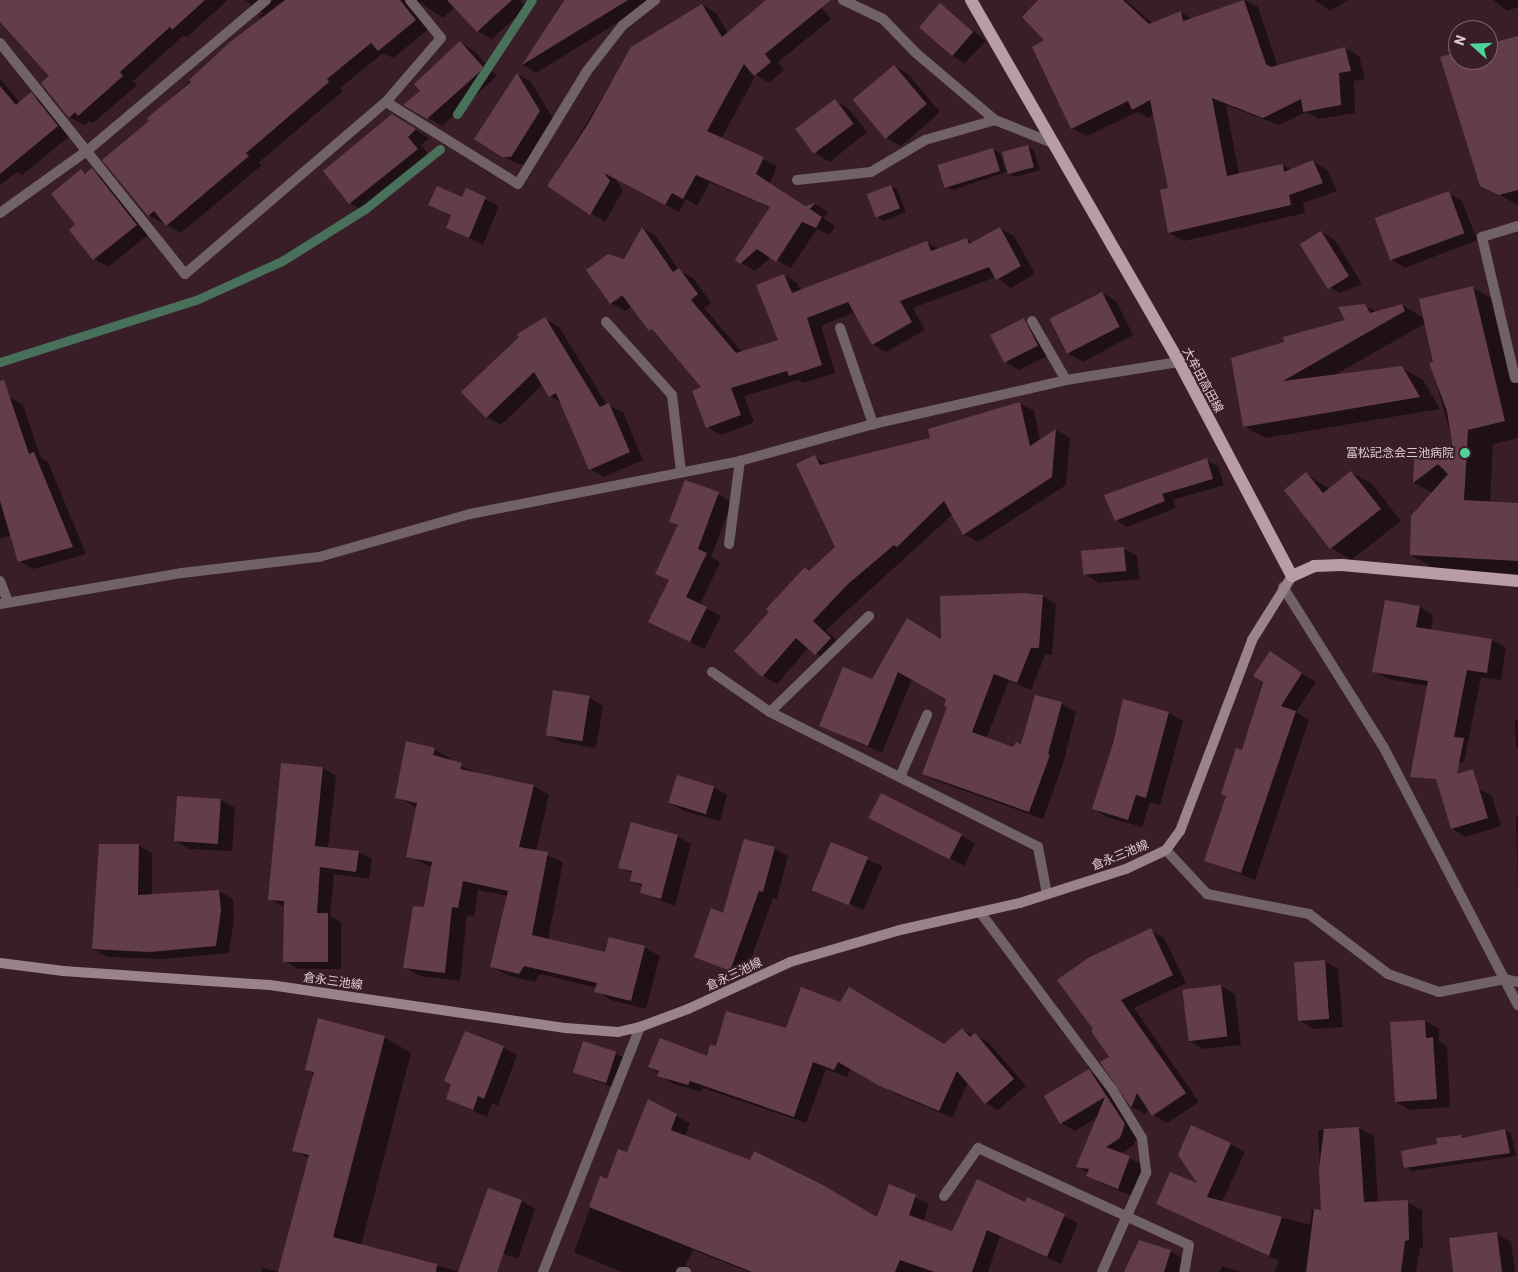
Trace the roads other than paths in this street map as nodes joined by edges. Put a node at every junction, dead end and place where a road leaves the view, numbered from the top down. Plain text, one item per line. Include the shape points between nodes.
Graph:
1 (266, 0) edge
2 (410, 0) edge
3 (655, 0) edge
4 (843, 0) edge
5 (971, 0) edge
6 (0, 43) edge
7 (386, 102) junction
8 (995, 120) junction
9 (1055, 144) junction
10 (88, 150) junction
11 (797, 180) dead end
12 (0, 213) edge
13 (1518, 226) edge
14 (1032, 321) dead end
15 (606, 322) dead end
16 (840, 328) dead end
17 (1179, 362) junction
18 (1515, 378) dead end
19 (1066, 380) junction
20 (873, 424) junction
21 (740, 461) junction
22 (682, 472) junction
23 (729, 544) dead end
24 (1292, 576) junction
25 (0, 581) edge
26 (1518, 581) edge
27 (1284, 587) junction
28 (4, 603) edge
29 (869, 616) dead end
30 (712, 672) dead end
31 (770, 712) junction
32 (927, 715) dead end
33 (900, 778) junction
34 (1166, 850) junction
35 (1047, 894) junction
36 (980, 912) junction
37 (0, 963) edge
38 (1506, 979) junction
39 (1518, 982) edge
40 (1518, 1005) edge
41 (640, 1027) junction
42 (944, 1196) dead end
43 (1128, 1214) junction
44 (543, 1272) edge
45 (681, 1272) edge
46 (686, 1272) edge
47 (1102, 1272) edge
48 (1184, 1272) edge

1 - 10 street
2 - 7 street via 441,38
3 - 7 street via 623,25 587,71 518,184
4 - 8 street via 882,19 916,53
5 - 9 main road, 大牟田高田線
6 - 10 street
7 - 10 street via 185,274
8 - 9 street
8 - 11 street via 925,140 871,172
9 - 17 main road, 大牟田高田線
10 - 12 street
13 - 18 street via 1482,237
14 - 19 street
15 - 22 street via 672,395
16 - 20 street
17 - 19 street
17 - 24 main road, 大牟田高田線
19 - 20 street
20 - 21 street
21 - 22 street
21 - 23 street
22 - 28 street via 470,514 319,557 182,573
24 - 26 main road via 1314,566 1342,565
24 - 27 main road, 倉永三池線
25 - 28 street
27 - 34 main road, 倉永三池線 via 1252,640 1180,831
27 - 38 street via 1384,748
29 - 31 street
30 - 31 street
31 - 33 street
32 - 33 street
33 - 35 street via 1038,847
34 - 35 main road, 倉永三池線 via 1126,869
34 - 38 street via 1207,894 1310,914 1388,974 1439,992
35 - 36 main road, 倉永三池線
36 - 41 main road, 倉永三池線 via 900,930 790,962 688,1009
36 - 43 street via 1112,1089 1142,1138 1146,1173
37 - 41 main road, 倉永三池線 via 64,971 270,985 566,1028 618,1032
38 - 39 street
38 - 40 street
41 - 44 street
42 - 43 street via 978,1148
43 - 47 street
43 - 48 street via 1189,1245
45 - 46 street

